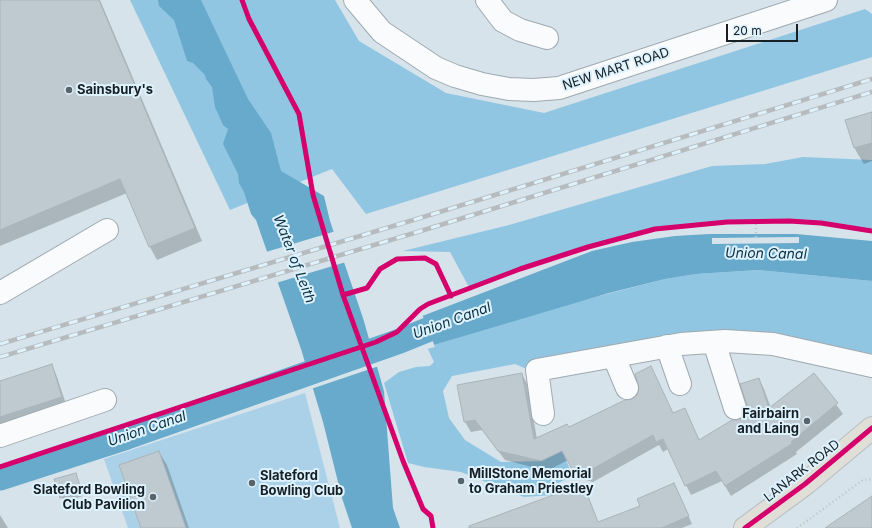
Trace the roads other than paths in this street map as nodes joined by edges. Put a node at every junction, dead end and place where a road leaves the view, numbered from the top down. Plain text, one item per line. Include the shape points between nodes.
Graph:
1 (355, 0) edge
2 (487, 0) edge
3 (826, 0) edge
4 (547, 38) dead end
5 (107, 230) dead end
6 (0, 293) edge
7 (714, 342) junction
8 (667, 346) junction
9 (614, 357) junction
10 (872, 366) edge
11 (680, 384) dead end
12 (627, 388) dead end
13 (105, 400) dead end
14 (735, 408) dead end
15 (543, 414) dead end
16 (872, 428) edge
17 (0, 436) edge
18 (745, 528) edge

1 - 3 street, NEW MART ROAD via 382,32 436,68 482,84 534,90 559,88
2 - 4 street via 503,21 520,30
5 - 6 street
7 - 8 street
7 - 10 street via 773,344
7 - 14 street
8 - 9 street
8 - 11 street
9 - 12 street
9 - 15 street via 537,370
13 - 17 street
16 - 18 main road, LANARK ROAD via 805,484

